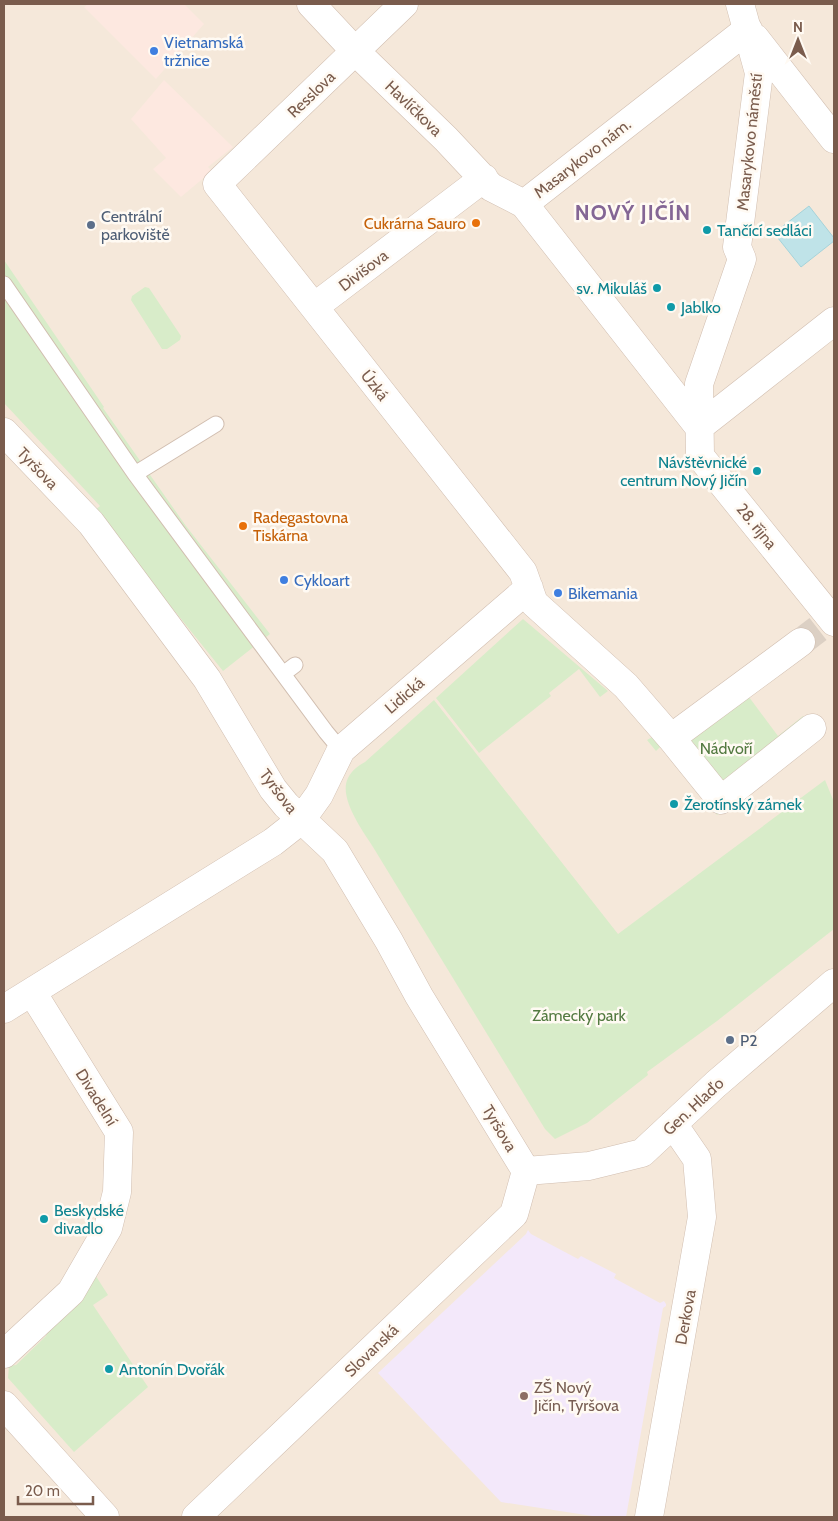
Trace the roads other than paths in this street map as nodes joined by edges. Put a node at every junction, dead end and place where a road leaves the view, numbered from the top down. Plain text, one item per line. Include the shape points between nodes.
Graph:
1 (311, 4) edge
2 (404, 4) edge
3 (744, 16) edge
4 (355, 52) junction
5 (834, 138) edge
6 (484, 178) junction
7 (217, 184) joint
8 (524, 204) junction
9 (4, 284) edge
10 (314, 307) junction
11 (834, 321) edge
12 (216, 424) dead end
13 (699, 427) junction
14 (4, 432) edge
15 (135, 474) junction
16 (529, 588) junction
17 (821, 628) edge
18 (812, 728) dead end
19 (671, 738) junction
20 (341, 750) junction
21 (301, 820) junction
22 (834, 983) edge
23 (32, 992) junction
24 (4, 1009) edge
25 (673, 1124) junction
26 (526, 1171) junction
27 (4, 1354) edge
28 (4, 1405) edge
29 (105, 1517) edge
30 (196, 1517) edge
31 (649, 1517) edge

1 - 4 street, Havlíčkova
2 - 4 street, Resslova
3 - 5 street
3 - 8 street, Masarykovo nám.
3 - 13 street, Masarykovo náměstí via 759,73 737,247 742,259 699,384
4 - 6 street, Havlíčkova
4 - 7 street, Resslova
6 - 8 street, Havlíčkova via 491,187
6 - 10 street, Divišova
7 - 10 street, Úzká
8 - 13 street, Masarykovo nám.
9 - 15 lane
10 - 16 street, Úzká via 523,572
11 - 13 street
12 - 15 lane
13 - 17 street, 28. října via 700,456
14 - 21 street, Tyršova via 90,523 207,679 273,789
15 - 20 lane via 289,669
16 - 19 street via 534,603 626,686
16 - 20 street, Lidická
17 - 19 street, 28. října
18 - 19 street via 722,800
20 - 21 street, Lidická via 319,795
21 - 23 street via 272,842
21 - 26 street, Tyršova via 335,851
22 - 25 street, Gen. Hlaďo
23 - 24 street
23 - 27 street, Divadelní via 119,1132 117,1192 108,1228 72,1292
25 - 26 street, Gen. Hlaďo via 642,1153 589,1166
25 - 31 street, Derkova via 697,1159 702,1217
26 - 30 street, Slovanská via 514,1214
28 - 29 street

